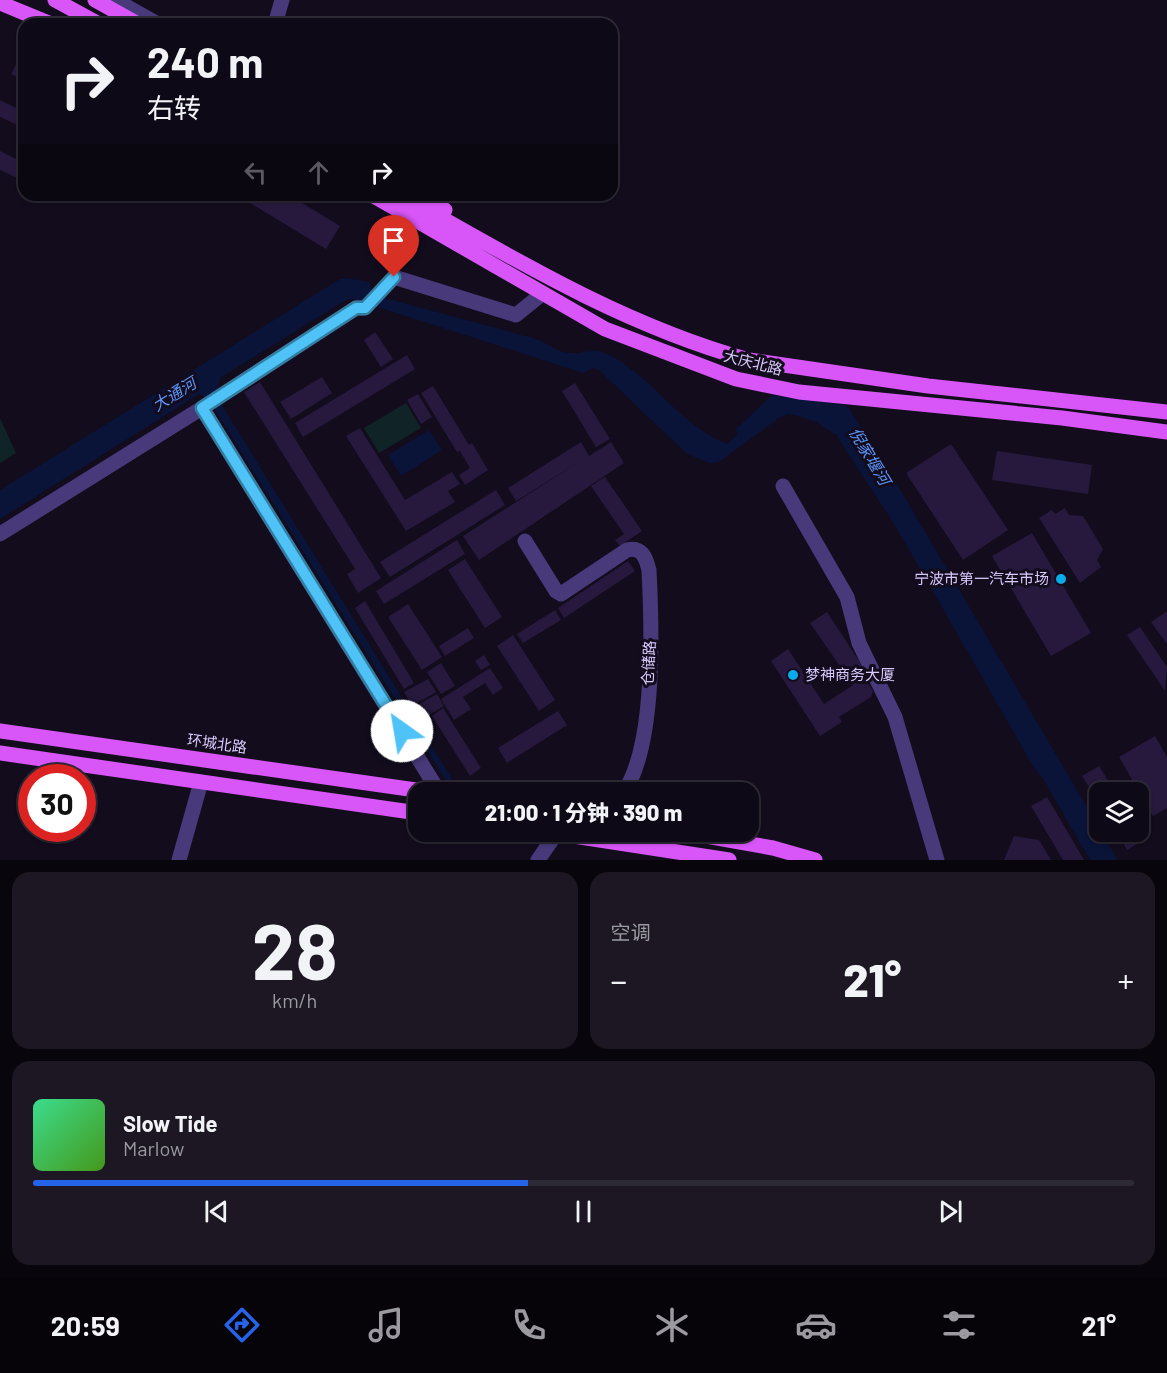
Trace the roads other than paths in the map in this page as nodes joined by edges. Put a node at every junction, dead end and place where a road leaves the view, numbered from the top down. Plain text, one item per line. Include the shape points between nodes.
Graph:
1 (95, 0) edge
2 (115, 0) edge
3 (282, 0) edge
4 (0, 3) edge
5 (60, 3) edge
6 (36, 18) edge
7 (88, 18) edge
8 (127, 18) edge
9 (147, 18) edge
10 (277, 18) edge
11 (382, 201) edge
12 (412, 201) edge
13 (431, 201) edge
14 (455, 225) junction
15 (542, 294) junction
16 (202, 408) junction
17 (1167, 412) edge
18 (1167, 432) edge
19 (783, 486) dead end
20 (0, 534) edge
21 (525, 541) dead end
22 (0, 731) edge
23 (0, 753) edge
24 (201, 782) junction
25 (433, 782) edge
26 (629, 782) edge
27 (408, 789) edge
28 (408, 812) edge
29 (548, 842) edge
30 (615, 842) edge
31 (739, 842) edge
32 (541, 857) edge
33 (179, 860) edge
34 (729, 860) edge
35 (815, 860) edge
36 (937, 860) edge

1 - 8 main road
2 - 9 street
3 - 10 street
4 - 6 main road
5 - 7 main road
11 - 15 main road, 大庆北路
12 - 14 main road, 大庆北路
13 - 14 main road, 大庆北路 via 451,215
14 - 17 main road, 大庆北路 via 638,322 733,356 928,386
15 - 16 street via 516,315 394,277 365,308 356,308
15 - 18 main road, 大庆北路 via 604,329 736,379 799,392
16 - 20 street
16 - 25 street
19 - 36 street via 847,597 859,643 895,717
21 - 26 street, 仓储路 via 561,594 632,548 645,556 651,603 650,663 641,759
22 - 27 main road, 环城北路
23 - 24 main road
24 - 28 main road
24 - 33 street
29 - 32 street
30 - 34 main road
31 - 35 main road

